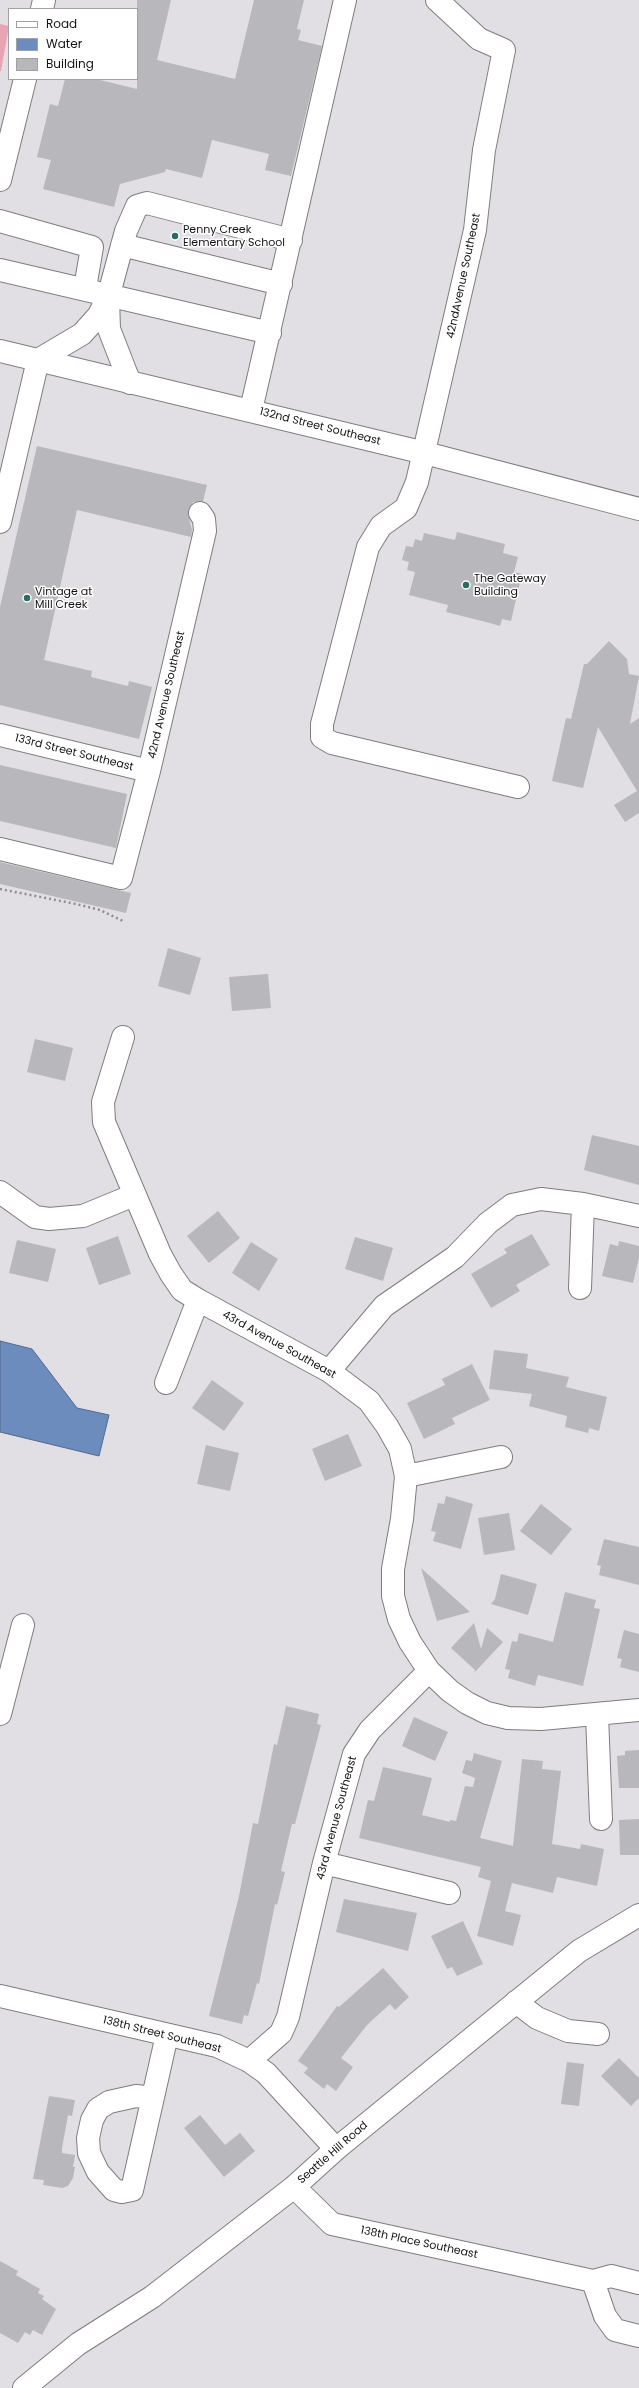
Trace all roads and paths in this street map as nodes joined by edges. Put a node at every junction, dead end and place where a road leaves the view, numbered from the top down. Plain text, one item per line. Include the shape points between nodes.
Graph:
1 (345, 0) edge
2 (437, 0) edge
3 (25, 80) edge
4 (0, 180) edge
5 (0, 221) edge
6 (124, 238) junction
7 (291, 240) junction
8 (0, 270) edge
9 (281, 284) junction
10 (85, 288) junction
11 (109, 294) junction
12 (270, 333) junction
13 (0, 351) edge
14 (38, 360) junction
15 (130, 383) junction
16 (251, 410) junction
17 (425, 453) junction
18 (639, 509) edge
19 (200, 513) dead end
20 (0, 522) edge
21 (0, 735) edge
22 (149, 771) junction
23 (518, 787) dead end
24 (0, 849) edge
25 (0, 889) edge
26 (125, 922) dead end
27 (123, 1037) dead end
28 (0, 1192) edge
29 (134, 1195) junction
30 (583, 1204) junction
31 (639, 1216) edge
32 (580, 1288) dead end
33 (198, 1300) junction
34 (328, 1371) junction
35 (166, 1383) dead end
36 (501, 1457) dead end
37 (406, 1476) junction
38 (23, 1625) dead end
39 (429, 1671) junction
40 (639, 1710) edge
41 (0, 1714) edge
42 (597, 1715) junction
43 (601, 1819) dead end
44 (324, 1863) junction
45 (449, 1893) dead end
46 (639, 1915) edge
47 (0, 1996) edge
48 (516, 2002) junction
49 (167, 2034) junction
50 (598, 2034) dead end
51 (249, 2061) junction
52 (152, 2098) dead end
53 (336, 2149) junction
54 (294, 2187) junction
55 (593, 2281) junction
56 (639, 2283) edge
57 (639, 2336) edge
58 (24, 2388) edge

1 - 7 street
2 - 17 street, 42ndAvenue Southeast via 479,38 504,50 484,150 475,230
3 - 4 street
5 - 10 street via 92,247
6 - 7 street via 137,206 148,203
6 - 9 street
6 - 11 street
7 - 9 street
8 - 10 street
9 - 12 street
10 - 11 street
11 - 12 street
11 - 14 street via 99,316 82,334
11 - 15 street via 109,329
12 - 16 street
13 - 14 street, 132nd Street Southeast
14 - 15 street, 132nd Street Southeast
14 - 20 street
15 - 16 street, 132nd Street Southeast
16 - 17 street, 132nd Street Southeast
17 - 18 street, 132nd Street Southeast
17 - 23 street, 42ndAvenue Southeast via 406,508 381,526 368,547 322,724 322,737 332,743
19 - 22 street, 42nd Avenue Southeast via 204,519 205,531
21 - 22 street, 133rd Street Southeast
22 - 24 street, 42nd Avenue Southeast via 121,878
25 - 26 path via 100,910
27 - 29 street, 43rd Avenue Southeast via 102,1102 104,1122
28 - 29 street via 34,1217 49,1219 83,1216
29 - 33 street, 43rd Avenue Southeast via 171,1274 182,1290
30 - 31 street
30 - 32 street
30 - 34 street via 541,1199 512,1205 488,1222 455,1257 384,1306
33 - 34 street, 43rd Avenue Southeast
33 - 35 street
34 - 37 street, 43rd Avenue Southeast via 369,1400 400,1449
36 - 37 street
37 - 39 street, 43rd Avenue Southeast via 393,1569 393,1596 399,1619 410,1642
38 - 41 street
39 - 42 street via 450,1691 488,1713 508,1718 541,1719
39 - 44 street, 43rd Avenue Southeast via 370,1730 354,1754
40 - 42 street
42 - 43 street
44 - 45 street
44 - 51 street, 43rd Avenue Southeast via 288,2017 281,2033
46 - 48 street, Seattle Hill Road via 579,1951
47 - 49 street, 138th Street Southeast
48 - 50 street via 538,2018 568,2031
48 - 53 street, Seattle Hill Road
49 - 51 street, 138th Street Southeast via 217,2046
49 - 52 street
51 - 53 street, 138th Street Southeast via 266,2073
53 - 54 street, Seattle Hill Road
54 - 55 street, 138th Place Southeast via 332,2224
54 - 58 street, Seattle Hill Road via 152,2298 78,2344
55 - 56 street via 611,2276
55 - 57 street via 605,2316 614,2330

